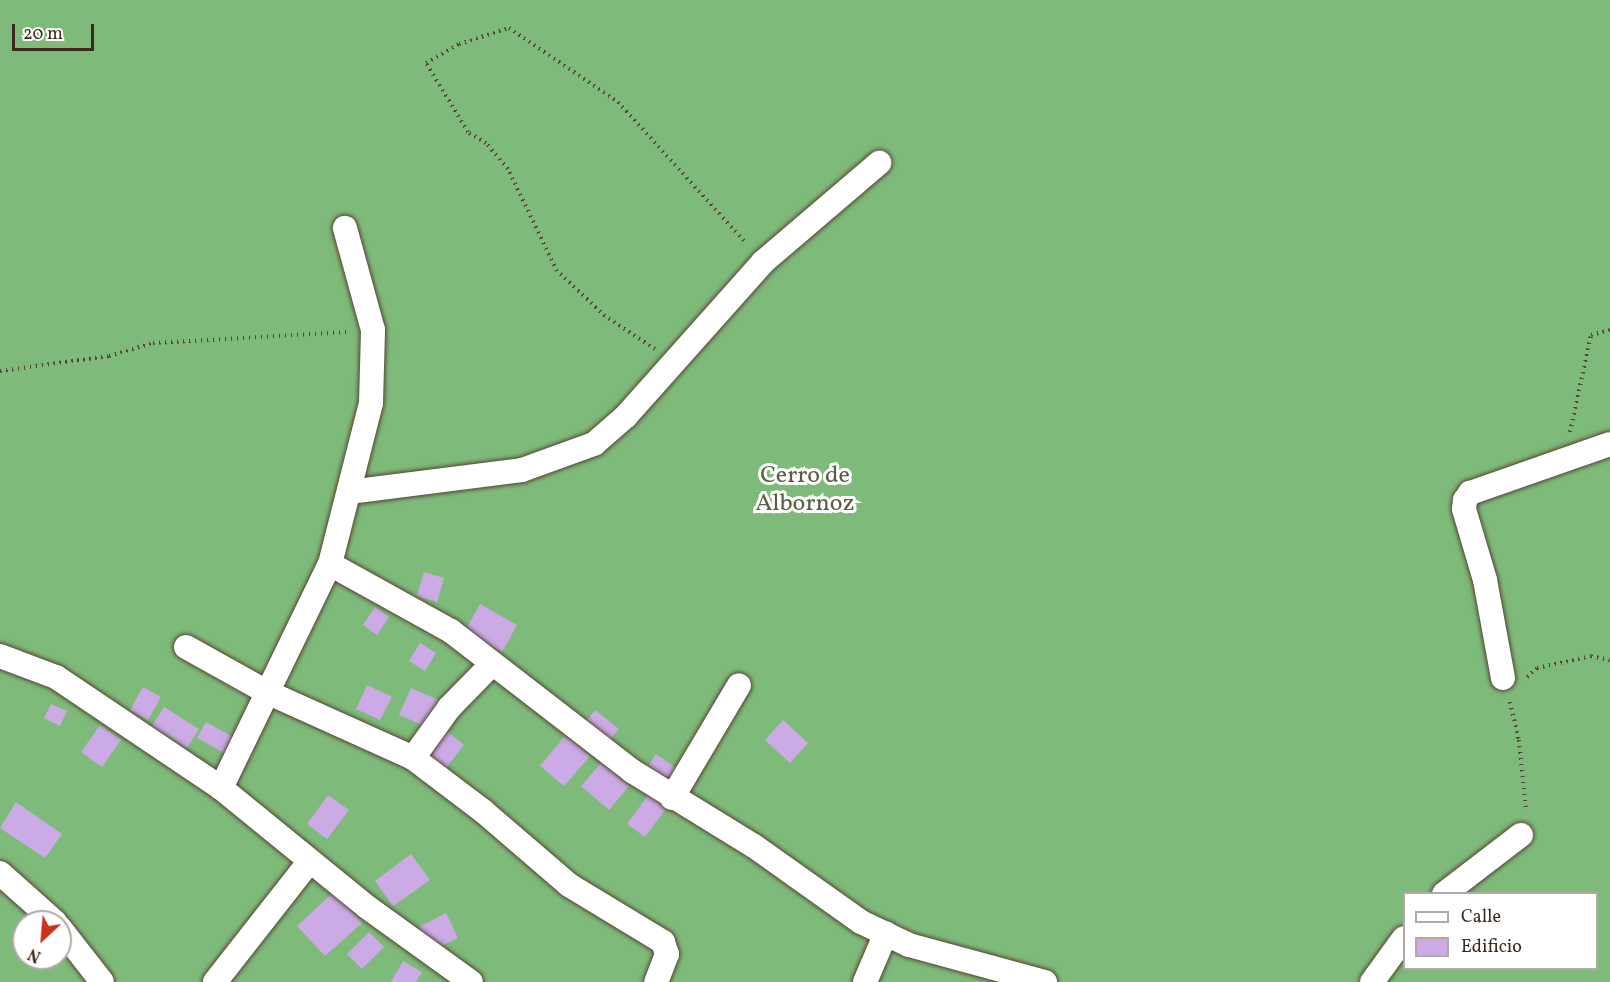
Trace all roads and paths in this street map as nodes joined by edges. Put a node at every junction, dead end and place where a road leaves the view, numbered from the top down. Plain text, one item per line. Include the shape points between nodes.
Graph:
1 (879, 163) dead end
2 (345, 228) dead end
3 (763, 262) junction
4 (373, 330) junction
5 (1610, 330) edge
6 (675, 362) junction
7 (0, 371) edge
8 (1610, 444) edge
9 (1565, 457) junction
10 (349, 492) junction
11 (330, 564) junction
12 (186, 647) dead end
13 (0, 656) edge
14 (1610, 660) edge
15 (492, 663) junction
16 (739, 685) dead end
17 (1513, 686) junction
18 (267, 692) junction
19 (1510, 702) junction
20 (413, 758) junction
21 (220, 788) junction
22 (672, 798) junction
23 (1521, 835) joint
24 (309, 862) junction
25 (0, 873) edge
26 (1447, 892) edge
27 (42, 910) edge
28 (886, 933) junction
29 (1403, 939) edge
30 (72, 943) edge
31 (102, 982) edge
32 (215, 982) edge
33 (471, 982) edge
34 (656, 982) edge
35 (865, 982) edge
36 (1045, 982) edge
37 (1372, 982) edge

1 - 3 street
2 - 4 street
3 - 6 street
3 - 6 path via 618,102 509,28 459,44 426,63 468,132 486,143 508,169 557,271 605,316
4 - 7 path via 153,343 109,356
4 - 10 street via 371,403
5 - 9 path via 1591,335
6 - 10 street via 618,423 594,444 569,457 522,470
8 - 9 street
9 - 17 street via 1470,493 1466,500 1464,509
10 - 11 street
11 - 15 street via 450,631
11 - 18 street
12 - 18 street
13 - 21 street via 56,677
14 - 17 path via 1591,656 1537,668
15 - 20 street via 449,708
15 - 22 street
16 - 22 street
17 - 19 path
17 - 19 path
18 - 20 street
18 - 21 street
19 - 23 path via 1526,808
20 - 34 street via 483,811 569,885 663,942 667,954
21 - 24 street
22 - 28 street via 754,846 861,922
23 - 26 street
24 - 32 street
24 - 33 street
25 - 27 street
28 - 35 street
28 - 36 street via 909,945
29 - 37 street
30 - 31 street

